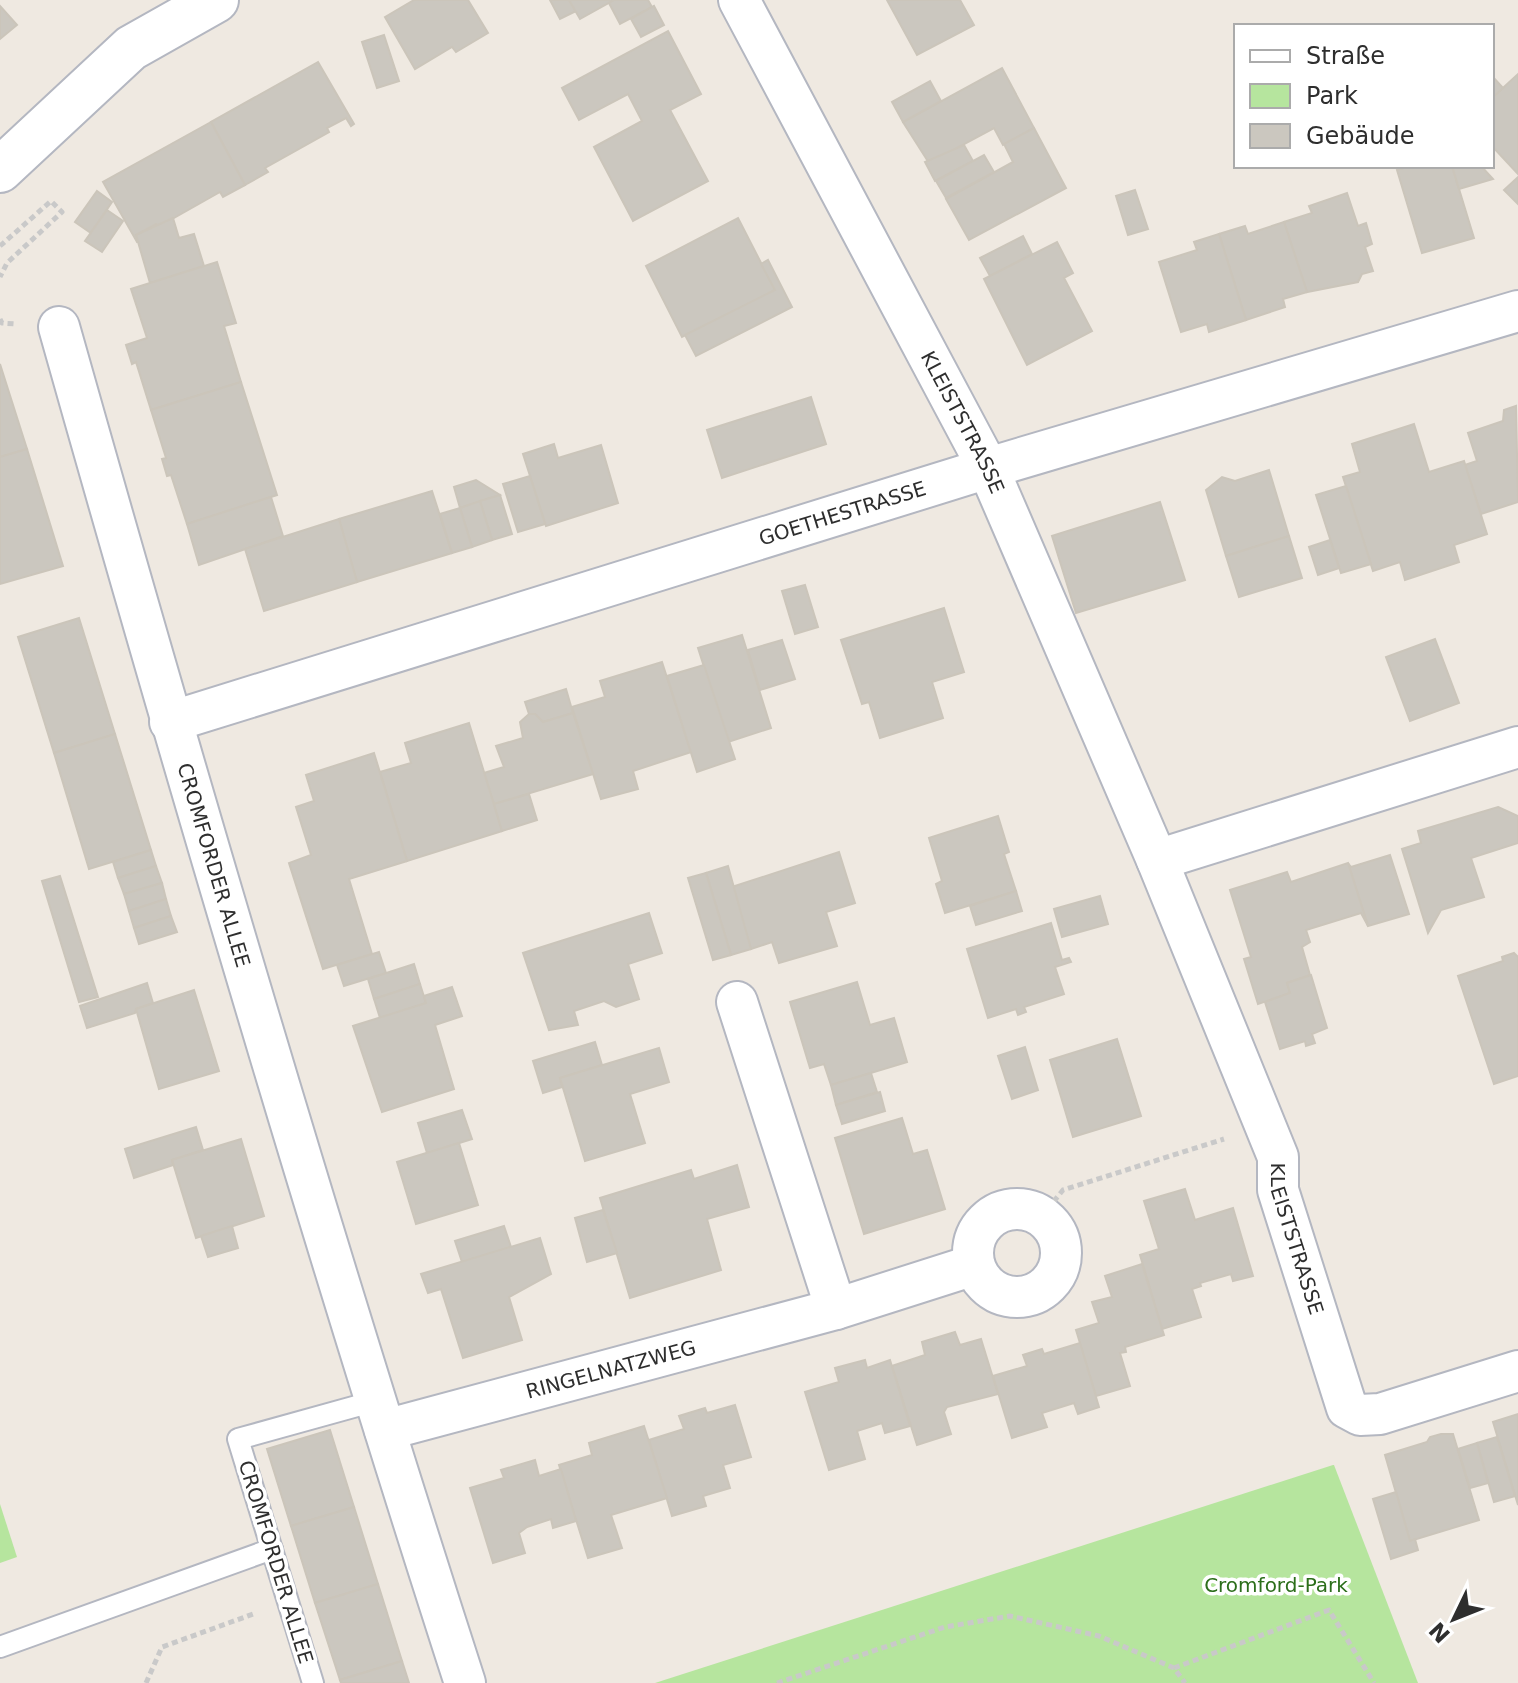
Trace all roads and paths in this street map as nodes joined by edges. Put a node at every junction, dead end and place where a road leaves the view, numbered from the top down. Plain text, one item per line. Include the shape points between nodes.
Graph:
1 (216, 0) edge
2 (739, 0) edge
3 (0, 170) edge
4 (0, 246) edge
5 (0, 277) edge
6 (1518, 311) edge
7 (59, 327) dead end
8 (988, 468) junction
9 (170, 722) junction
10 (1518, 747) edge
11 (1157, 860) junction
12 (737, 1002) dead end
13 (1265, 1126) junction
14 (1041, 1217) junction
15 (974, 1265) junction
16 (836, 1309) junction
17 (1518, 1371) edge
18 (380, 1415) junction
19 (272, 1549) junction
20 (288, 1602) junction
21 (0, 1647) edge
22 (1174, 1668) junction
23 (146, 1683) edge
24 (313, 1683) edge
25 (465, 1683) edge
26 (777, 1683) edge
27 (1185, 1683) edge
28 (1374, 1683) edge

1 - 3 main road via 131,48
2 - 8 street, KLEISTSTRASSE
4 - 5 path via 51,201 62,212 7,263
6 - 8 street, GOETHESTRASSE
7 - 9 street, CROMFORDER ALLEE
8 - 9 street, GOETHESTRASSE
8 - 11 street, KLEISTSTRASSE
9 - 18 street, CROMFORDER ALLEE
10 - 11 street
11 - 13 street, KLEISTSTRASSE
12 - 16 street
13 - 14 path via 1063,1190
13 - 17 street, KLEISTSTRASSE via 1278,1157 1278,1190 1347,1408 1360,1415 1380,1414
14 - 15 street via 1026,1210 997,1214 977,1233
14 - 15 street via 1061,1247 1060,1264 1047,1286 1028,1296 1000,1294 985,1284
15 - 16 street, RINGELNATZWEG
16 - 18 street, RINGELNATZWEG
18 - 19 lane, CROMFORDER ALLEE via 238,1439
18 - 25 street, CROMFORDER ALLEE
19 - 20 lane, CROMFORDER ALLEE
19 - 21 lane
20 - 23 path via 162,1647
20 - 24 lane, CROMFORDER ALLEE
22 - 26 path via 1099,1636 1010,1616 945,1627
22 - 27 path
22 - 28 path via 1329,1610

